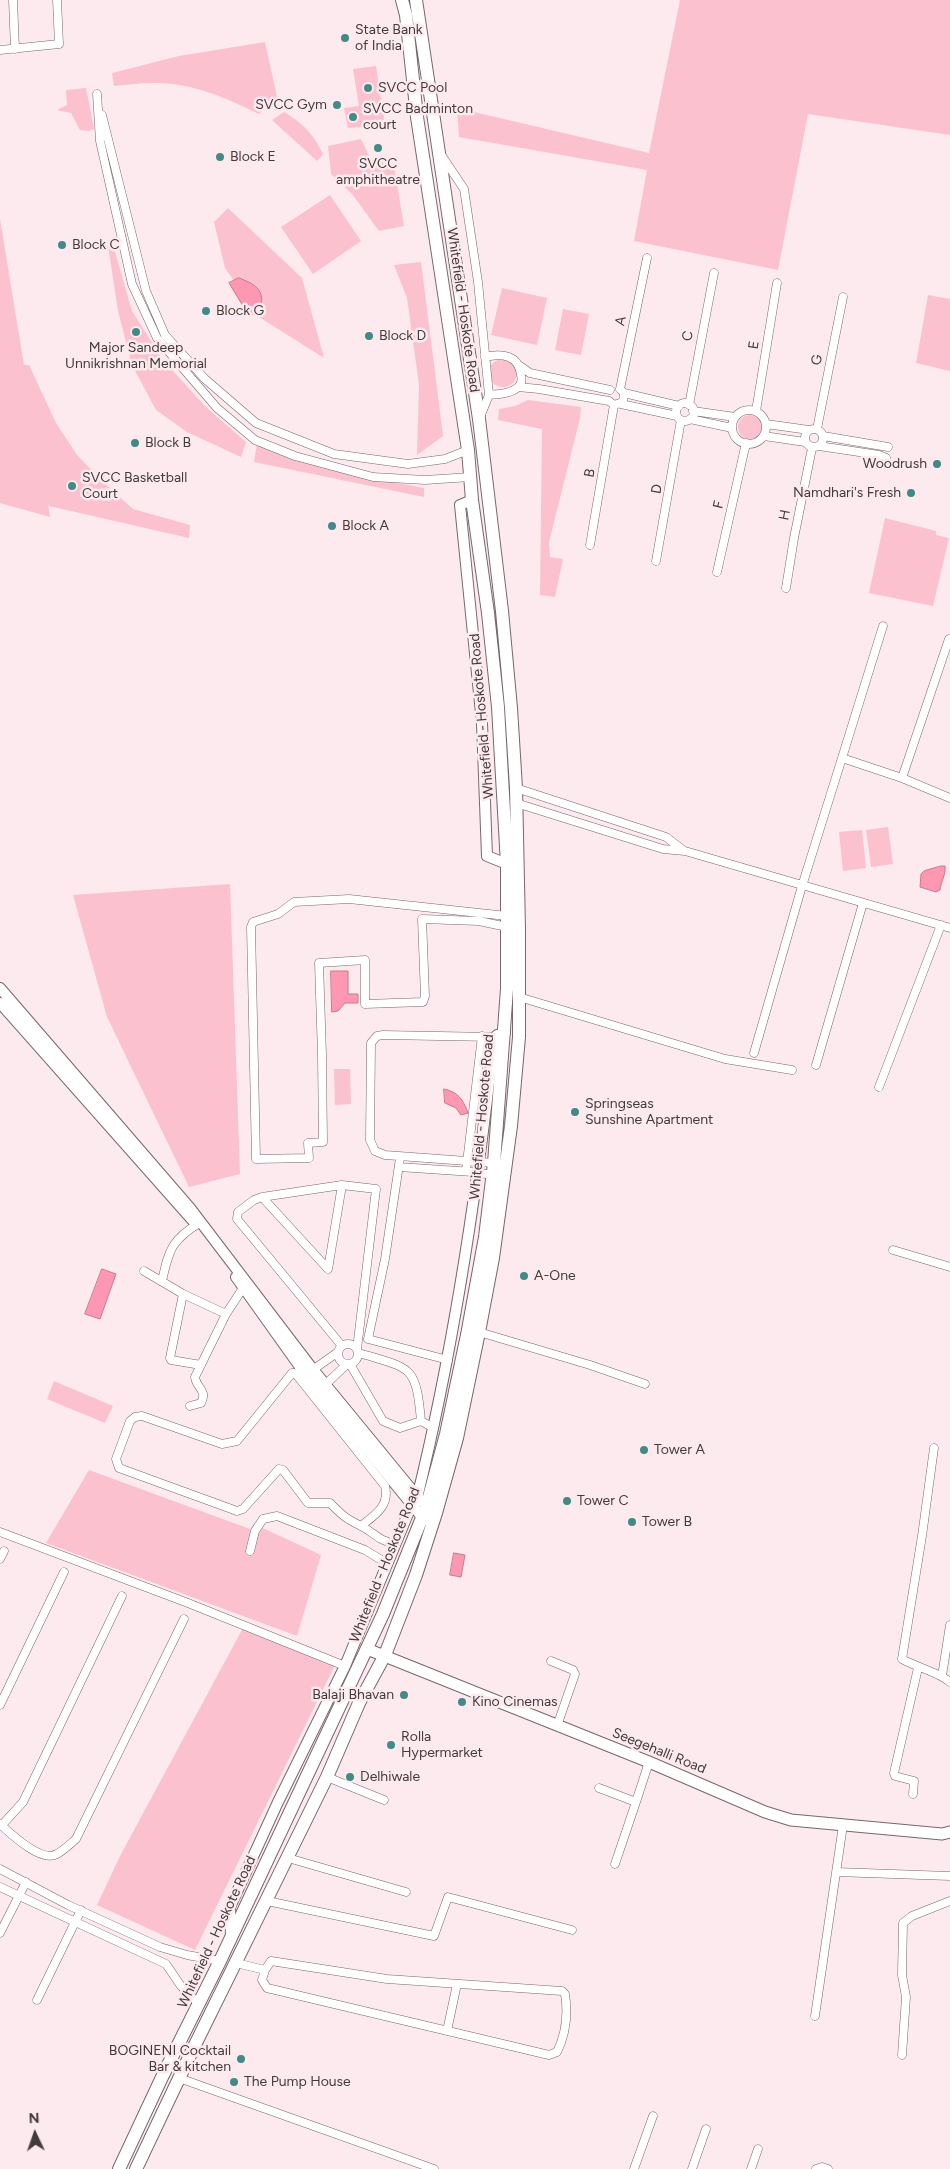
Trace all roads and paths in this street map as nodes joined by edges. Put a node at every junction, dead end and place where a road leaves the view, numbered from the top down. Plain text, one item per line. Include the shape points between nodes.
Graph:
1 (13, 0) edge
2 (57, 0) edge
3 (402, 0) edge
4 (416, 0) edge
5 (15, 49) junction
6 (0, 50) edge
7 (417, 117) junction
8 (435, 117) junction
9 (440, 152) junction
10 (647, 258) dead end
11 (714, 273) dead end
12 (777, 283) dead end
13 (843, 297) dead end
14 (485, 357) junction
15 (520, 366) junction
16 (518, 387) junction
17 (610, 390) junction
18 (622, 391) junction
19 (489, 395) junction
20 (615, 403) junction
21 (679, 406) junction
22 (691, 408) junction
23 (756, 411) junction
24 (735, 417) junction
25 (679, 418) junction
26 (479, 419) junction
27 (690, 419) junction
28 (766, 424) junction
29 (732, 428) junction
30 (813, 430) junction
31 (764, 436) junction
32 (823, 436) junction
33 (805, 442) junction
34 (746, 443) junction
35 (815, 447) junction
36 (888, 447) dead end
37 (468, 450) junction
38 (886, 458) dead end
39 (470, 477) junction
40 (472, 500) junction
41 (590, 545) dead end
42 (656, 561) dead end
43 (717, 572) dead end
44 (786, 588) dead end
45 (883, 626) dead end
46 (949, 639) edge
47 (507, 661) junction
48 (494, 663) junction
49 (842, 758) junction
50 (902, 778) junction
51 (516, 788) junction
52 (950, 798) edge
53 (516, 802) junction
54 (685, 851) junction
55 (507, 864) junction
56 (802, 886) junction
57 (863, 903) junction
58 (507, 921) junction
59 (940, 925) junction
60 (950, 928) edge
61 (0, 988) edge
62 (519, 997) junction
63 (0, 1004) edge
64 (500, 1035) junction
65 (482, 1036) junction
66 (754, 1053) dead end
67 (816, 1065) dead end
68 (792, 1070) dead end
69 (879, 1087) dead end
70 (400, 1158) junction
71 (467, 1161) junction
72 (399, 1167) junction
73 (479, 1167) junction
74 (494, 1169) junction
75 (466, 1171) junction
76 (342, 1185) junction
77 (262, 1197) junction
78 (198, 1223) junction
79 (894, 1250) dead end
80 (950, 1267) edge
81 (144, 1271) dead end
82 (162, 1281) junction
83 (246, 1286) junction
84 (183, 1294) junction
85 (226, 1314) junction
86 (479, 1332) junction
87 (340, 1349) junction
88 (358, 1351) junction
89 (448, 1360) junction
90 (349, 1364) junction
91 (201, 1365) junction
92 (314, 1369) junction
93 (298, 1370) junction
94 (326, 1384) junction
95 (645, 1384) dead end
96 (190, 1406) dead end
97 (421, 1421) junction
98 (434, 1428) junction
99 (934, 1448) dead end
100 (414, 1501) junction
101 (430, 1515) junction
102 (361, 1526) junction
103 (0, 1532) edge
104 (396, 1544) junction
105 (4, 1551) dead end
106 (250, 1551) dead end
107 (0, 1559) edge
108 (388, 1564) junction
109 (64, 1572) dead end
110 (122, 1596) dead end
111 (184, 1619) dead end
112 (950, 1625) edge
113 (949, 1634) edge
114 (367, 1649) junction
115 (385, 1655) junction
116 (551, 1662) dead end
117 (345, 1666) junction
118 (918, 1668) junction
119 (942, 1676) junction
120 (950, 1682) edge
121 (0, 1704) edge
122 (557, 1726) junction
123 (649, 1762) junction
124 (327, 1777) junction
125 (599, 1788) dead end
126 (913, 1794) dead end
127 (384, 1800) dead end
128 (636, 1802) junction
129 (1, 1824) edge
130 (843, 1825) junction
131 (950, 1834) edge
132 (288, 1858) junction
133 (615, 1864) dead end
134 (0, 1868) edge
135 (836, 1872) junction
136 (950, 1876) edge
137 (26, 1882) junction
138 (0, 1887) edge
139 (406, 1892) dead end
140 (19, 1896) junction
141 (267, 1901) junction
142 (950, 1901) edge
143 (81, 1910) junction
144 (75, 1923) junction
145 (572, 1930) dead end
146 (0, 1934) edge
147 (231, 1937) junction
148 (220, 1961) junction
149 (236, 1963) junction
150 (265, 1970) junction
151 (457, 1984) junction
152 (37, 2000) dead end
153 (200, 2004) junction
154 (816, 2016) dead end
155 (447, 2031) junction
156 (902, 2055) dead end
157 (179, 2078) junction
158 (653, 2116) dead end
159 (706, 2129) dead end
160 (758, 2148) dead end
161 (119, 2169) edge
162 (136, 2169) edge
163 (434, 2169) edge
164 (634, 2169) edge
165 (692, 2169) edge
166 (751, 2169) edge
167 (816, 2169) edge
168 (828, 2169) edge

1 - 5 street
2 - 5 street via 59,44
3 - 7 main road, Whitefield - Hoskote Road
4 - 8 main road, Whitefield - Hoskote Road
5 - 6 street
7 - 8 main road
7 - 37 main road, Whitefield - Hoskote Road
8 - 9 main road, Whitefield - Hoskote Road
9 - 14 street via 464,189
9 - 26 main road, Whitefield - Hoskote Road
10 - 18 street, A
11 - 22 street, C
12 - 23 street, E
13 - 30 street, G
14 - 15 street via 509,356
14 - 19 street
15 - 16 street via 521,382
15 - 17 street via 530,373
16 - 19 street
16 - 20 street
17 - 18 street
17 - 20 street via 608,394
18 - 20 street via 624,400
18 - 21 street
19 - 26 street
20 - 25 street
20 - 41 street, B
21 - 22 street via 685,404
21 - 25 street via 676,411
22 - 24 street
22 - 27 street
23 - 24 street via 744,410
23 - 28 street
24 - 29 street
25 - 27 street
25 - 42 street, D
26 - 47 main road, Whitefield - Hoskote Road
27 - 29 street
28 - 30 street
28 - 31 street
29 - 34 street via 736,438
30 - 32 street
30 - 33 street via 804,437
31 - 33 street
31 - 34 street via 756,442
32 - 35 street via 823,442
32 - 36 street
33 - 35 street
34 - 43 street, F
35 - 38 street
35 - 44 street, H
37 - 39 main road, Whitefield - Hoskote Road
37 - 39 street via 445,459 408,464 334,454 256,423 204,379 165,335 146,291 96,94 100,142 132,284 157,338 217,408 255,440 295,456 373,477 425,480
39 - 40 main road, Whitefield - Hoskote Road
40 - 48 main road, Whitefield - Hoskote Road
40 - 55 street via 460,506 482,723 487,856
45 - 49 street
46 - 50 street
47 - 48 main road
47 - 51 main road, Whitefield - Hoskote Road
48 - 55 main road, Whitefield - Hoskote Road
49 - 50 street
49 - 56 street
50 - 52 street
51 - 53 main road, Whitefield - Hoskote Road
51 - 54 street via 666,837
53 - 54 street via 663,848
53 - 62 main road, Whitefield - Hoskote Road
54 - 56 street
55 - 58 main road, Whitefield - Hoskote Road
56 - 57 street
56 - 66 street
57 - 59 street
57 - 67 street
58 - 58 street via 348,899 294,902 278,914 253,922 250,926 256,1159 309,1158 308,1143 323,1142 319,963 365,960 365,1004 423,1002 422,919
58 - 64 main road, Whitefield - Hoskote Road
59 - 60 street
59 - 69 street
61 - 78 street
62 - 68 street via 725,1058
62 - 86 main road, Whitefield - Hoskote Road via 512,1126
63 - 78 street
64 - 65 street
64 - 73 street
64 - 74 main road, Whitefield - Hoskote Road
65 - 70 street via 383,1035 373,1040 370,1140 379,1154
65 - 71 street
70 - 71 street
70 - 72 street
71 - 73 street
71 - 75 street
72 - 75 street
72 - 89 street via 368,1340
73 - 74 street
73 - 74 street
73 - 75 street
73 - 89 street
74 - 101 main road, Whitefield - Hoskote Road via 485,1238
76 - 77 street
76 - 77 street via 328,1269
76 - 88 street via 376,1189
77 - 87 street via 238,1212 237,1219
78 - 82 street via 176,1240
78 - 83 street
79 - 80 street
81 - 82 street
82 - 84 street
83 - 85 street
83 - 92 street
83 - 93 street
84 - 85 street
84 - 91 street via 170,1358
85 - 91 street
86 - 95 street
86 - 101 main road, Whitefield - Hoskote Road via 457,1438
87 - 88 street via 348,1343
87 - 90 street via 339,1359
87 - 92 street
88 - 90 street via 356,1361
88 - 97 street via 400,1366 413,1377 419,1394
89 - 98 street
90 - 94 street
90 - 97 street via 383,1421 400,1428
91 - 96 street via 195,1379 203,1391 203,1399 198,1405
92 - 94 street
93 - 100 street
93 - 102 street via 385,1486 386,1498 382,1509
93 - 102 street via 292,1373 237,1441 222,1444 142,1416 135,1417 130,1421 116,1465 241,1511 279,1469 308,1503 330,1503 344,1518
94 - 100 street
97 - 98 street
98 - 100 street
99 - 118 street via 902,1659
100 - 101 street
100 - 104 street
101 - 114 main road, Whitefield - Hoskote Road
101 - 115 main road, Whitefield - Hoskote Road via 416,1575
102 - 104 street via 384,1542
103 - 117 street
104 - 108 street
105 - 107 street
106 - 108 street via 255,1531 263,1519 276,1516 365,1550
108 - 117 street
109 - 121 street
110 - 129 street via 23,1802
111 - 129 street via 76,1839 56,1855 44,1855 31,1849
112 - 113 street
113 - 119 street
114 - 115 main road, Seegehalli Road
114 - 147 main road, Whitefield - Hoskote Road
115 - 122 main road, Seegehalli Road
115 - 124 main road, Whitefield - Hoskote Road via 359,1703
116 - 122 street via 573,1670 575,1674
117 - 147 street via 230,1907
118 - 119 street
118 - 126 street via 894,1773 914,1781
119 - 120 street
122 - 123 main road, Seegehalli Road
123 - 128 street
123 - 130 main road, Seegehalli Road via 764,1812 791,1820
124 - 127 street
124 - 132 main road, Whitefield - Hoskote Road
125 - 128 street
128 - 133 street
130 - 131 main road, Seegehalli Road
130 - 135 street
132 - 139 street
132 - 141 main road, Whitefield - Hoskote Road
134 - 137 street
135 - 136 street
135 - 154 street
137 - 140 street
137 - 143 street
138 - 140 street
140 - 144 street
140 - 146 street
141 - 145 street via 434,1936 448,1897
141 - 149 main road, Whitefield - Hoskote Road
142 - 156 street via 912,1916 904,1923 902,1974 906,1997
143 - 144 street
143 - 148 street via 160,1947
144 - 152 street
144 - 153 street via 166,1964 181,1986
147 - 148 main road, Whitefield - Hoskote Road
148 - 153 main road, Whitefield - Hoskote Road
149 - 150 street
149 - 157 main road, Whitefield - Hoskote Road
150 - 151 street via 268,1963 274,1961 387,1978
150 - 155 street via 262,1980 267,1988
151 - 155 street
151 - 155 street via 562,1991 567,2009 561,2043 557,2052 549,2055
153 - 161 main road, Whitefield - Hoskote Road via 162,2075
157 - 162 main road, Whitefield - Hoskote Road
157 - 163 street
158 - 164 street
159 - 165 street
160 - 166 street
167 - 168 street

